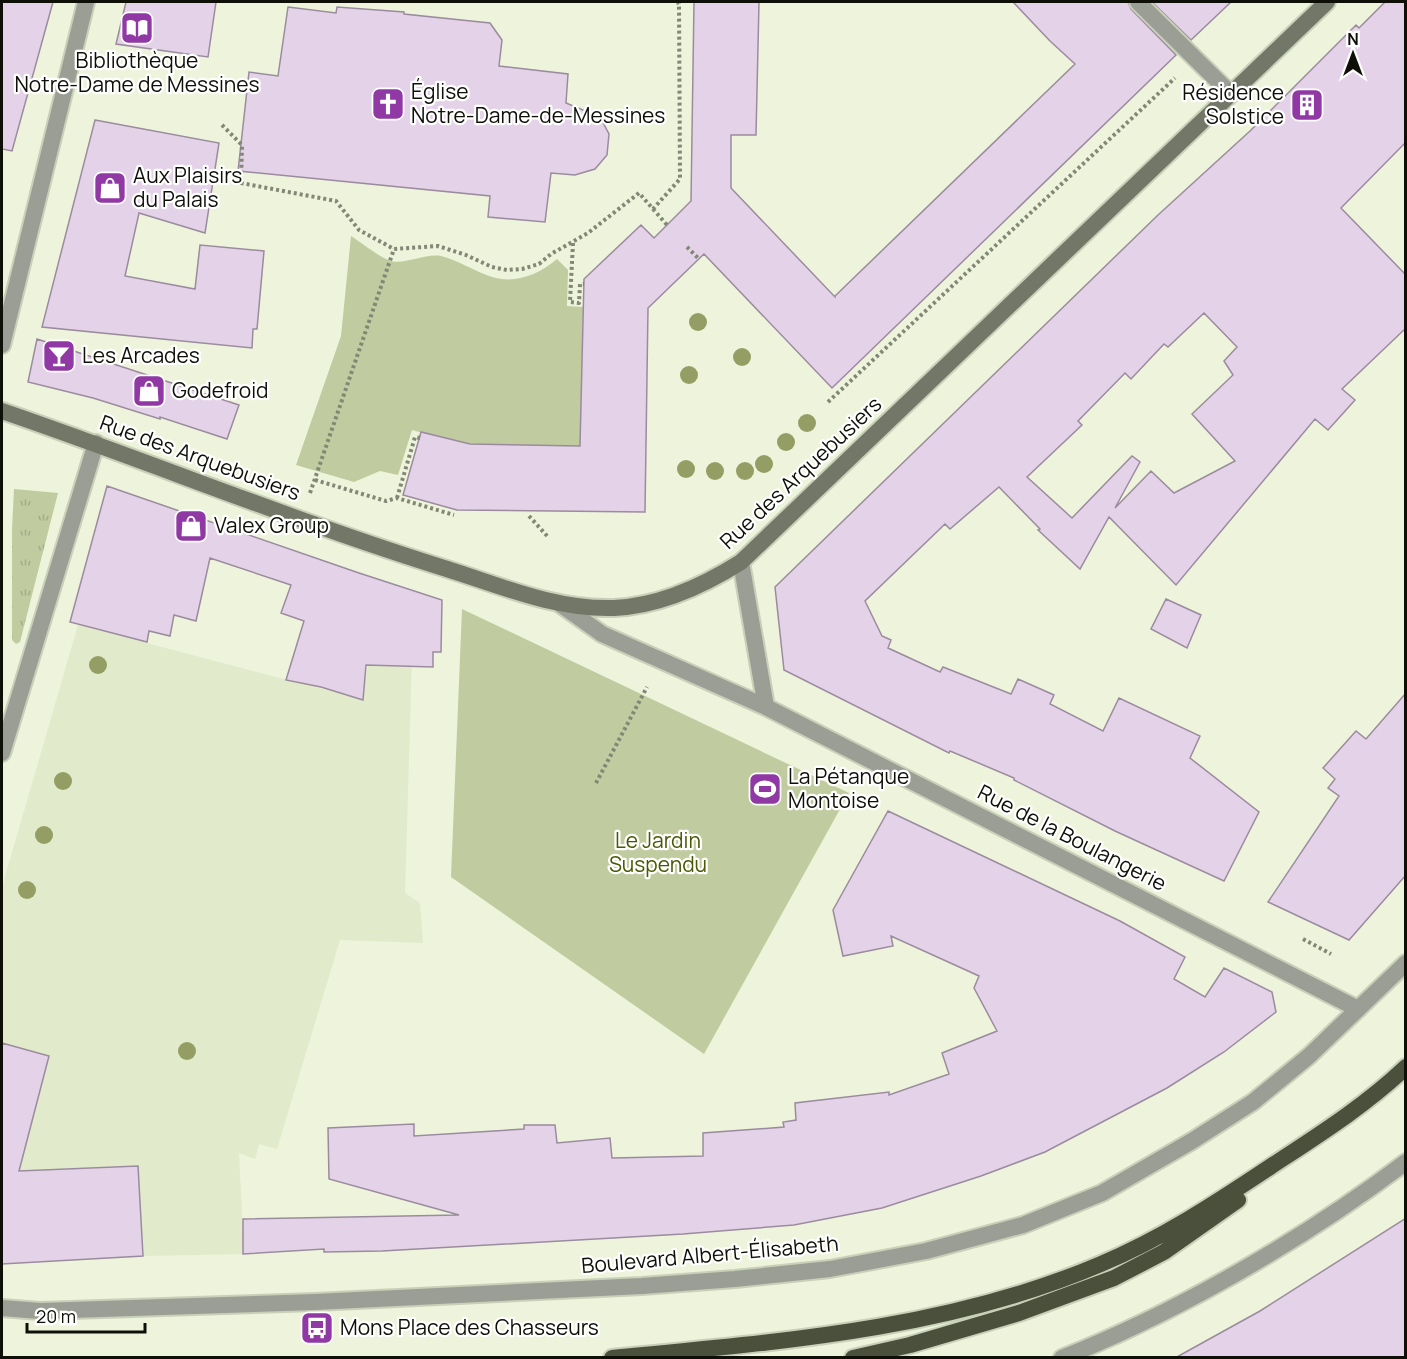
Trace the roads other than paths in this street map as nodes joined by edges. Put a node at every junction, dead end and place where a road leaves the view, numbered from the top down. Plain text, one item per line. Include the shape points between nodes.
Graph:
1 (86, 2) edge
2 (1138, 2) edge
3 (1328, 2) edge
4 (1231, 94) junction
5 (2, 345) edge
6 (2, 411) edge
7 (96, 443) junction
8 (741, 562) junction
9 (560, 604) junction
10 (766, 707) junction
11 (2, 753) edge
12 (1406, 963) edge
13 (1358, 1009) junction
14 (1406, 1067) edge
15 (1343, 1119) junction
16 (1406, 1162) edge
17 (2, 1308) edge
18 (612, 1358) edge
19 (853, 1358) edge
20 (1062, 1358) edge

1 - 5 street
2 - 4 street
3 - 4 main road, Rue des Arquebusiers
4 - 8 main road, Rue des Arquebusiers
6 - 7 main road, Rue des Arquebusiers
7 - 9 main road, Rue des Arquebusiers via 410,558
7 - 11 street
8 - 9 main road, Rue des Arquebusiers via 714,579 668,598 615,608
8 - 10 street
9 - 10 street, Rue de la Boulangerie via 602,634
10 - 13 street, Rue de la Boulangerie
12 - 13 street, Boulevard Albert-Élisabeth
13 - 17 street, Boulevard Albert-Élisabeth via 1253,1102 1102,1193 1023,1225 926,1251 830,1269 642,1286 315,1302 40,1311
14 - 15 highway
15 - 18 highway via 1209,1208 1161,1235 1101,1264 1027,1292 898,1324
15 - 19 highway via 1218,1216 1164,1252 1114,1278 1019,1313 910,1346
16 - 20 street via 1294,1238 1199,1294

